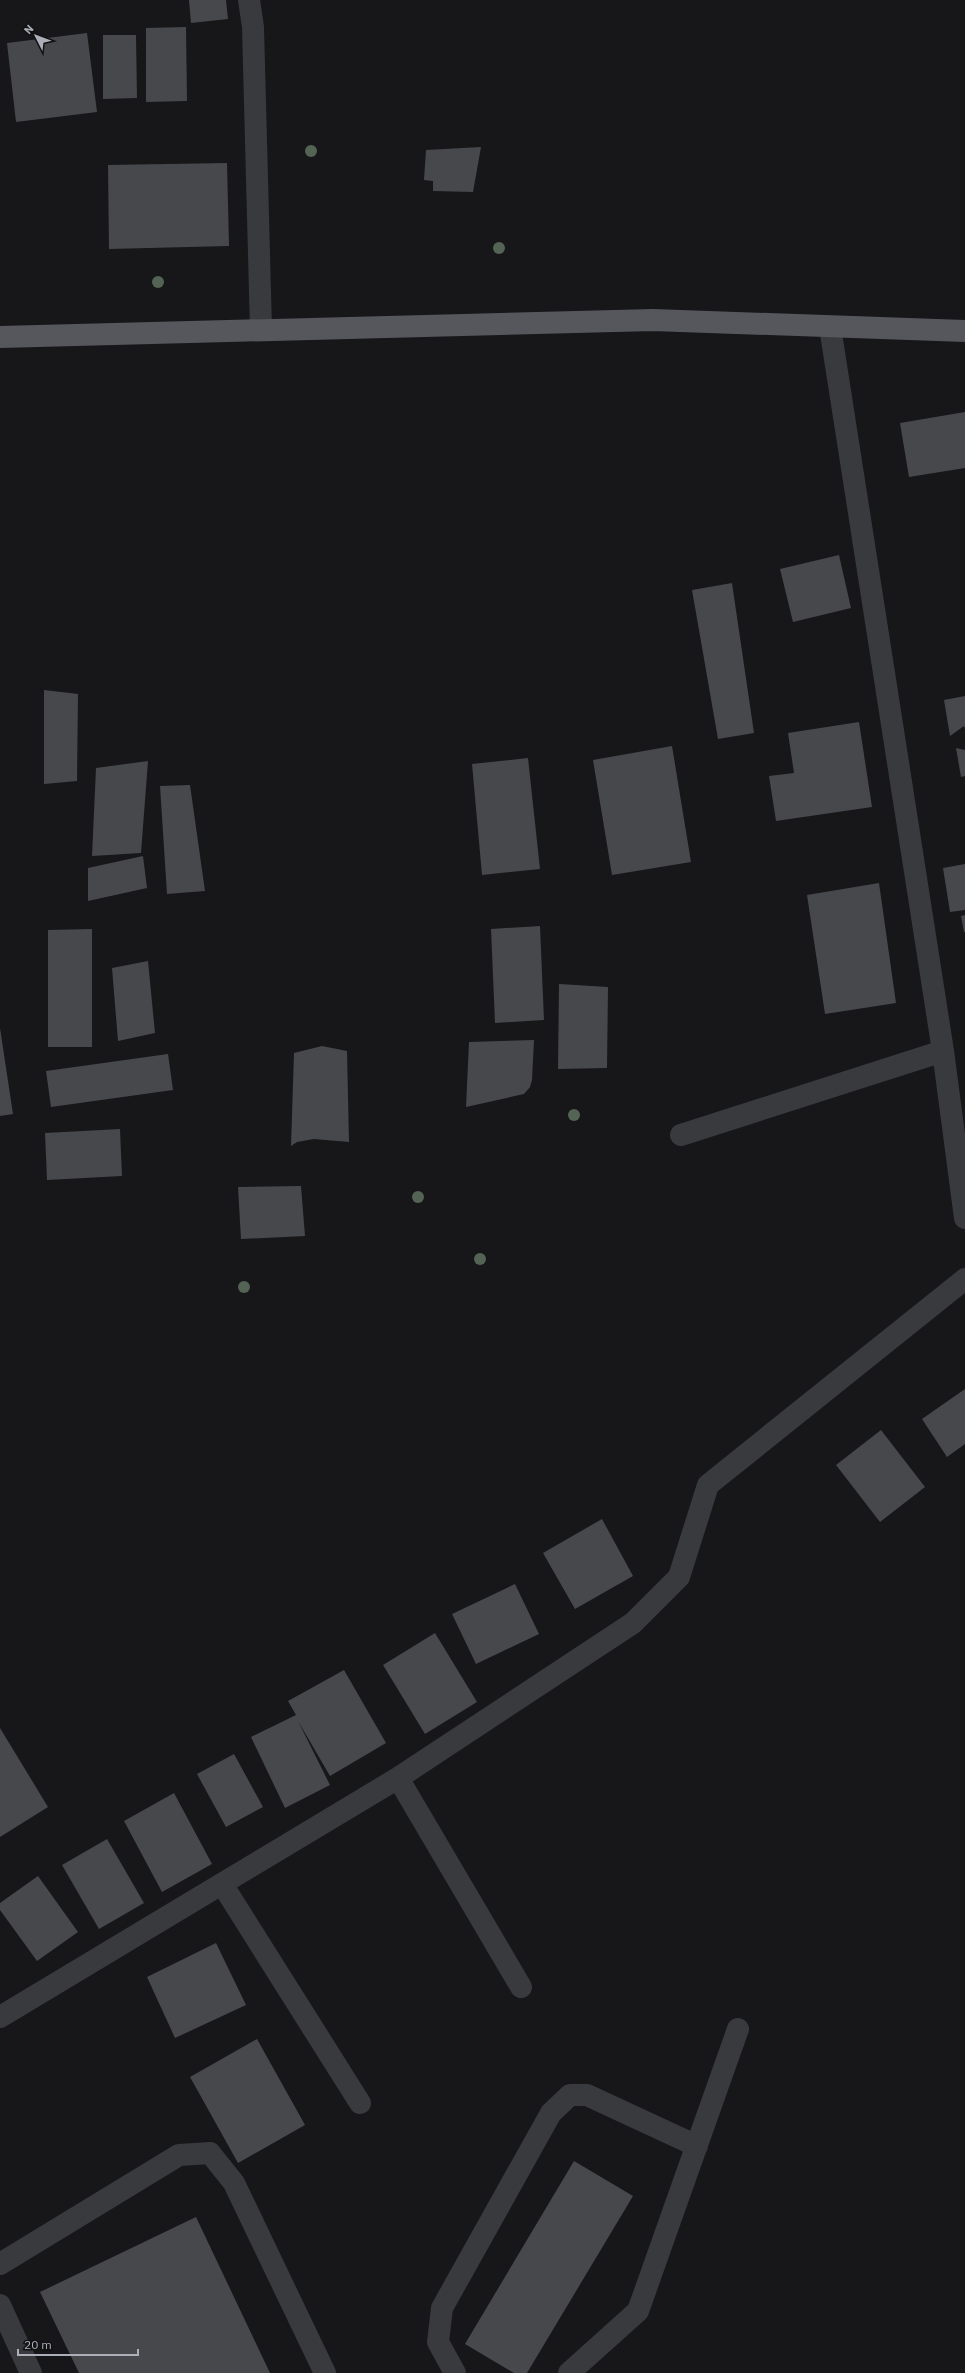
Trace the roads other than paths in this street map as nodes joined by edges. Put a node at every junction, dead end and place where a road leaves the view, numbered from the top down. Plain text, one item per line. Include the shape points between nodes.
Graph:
1 (249, 0) edge
2 (830, 327) junction
3 (261, 330) junction
4 (965, 331) edge
5 (0, 337) edge
6 (943, 1051) junction
7 (681, 1135) dead end
8 (965, 1218) edge
9 (965, 1280) edge
10 (398, 1778) junction
11 (222, 1884) junction
12 (521, 1987) dead end
13 (0, 2016) edge
14 (738, 2029) dead end
15 (360, 2103) dead end
16 (697, 2146) junction
17 (0, 2264) edge
18 (0, 2305) edge
19 (31, 2373) edge
20 (326, 2373) edge
21 (455, 2373) edge
22 (569, 2373) edge

1 - 3 street via 253,27
2 - 3 main road via 653,320
2 - 4 main road
2 - 6 street
3 - 5 main road
6 - 7 street
6 - 8 street
9 - 10 street via 708,1485 679,1577 633,1623
10 - 11 street
10 - 12 street
11 - 13 street
11 - 15 street
14 - 16 street
16 - 21 street via 587,2095 570,2095 551,2113 442,2308 438,2342
16 - 22 street via 638,2311
17 - 20 street via 179,2155 210,2153 234,2183
18 - 19 street

